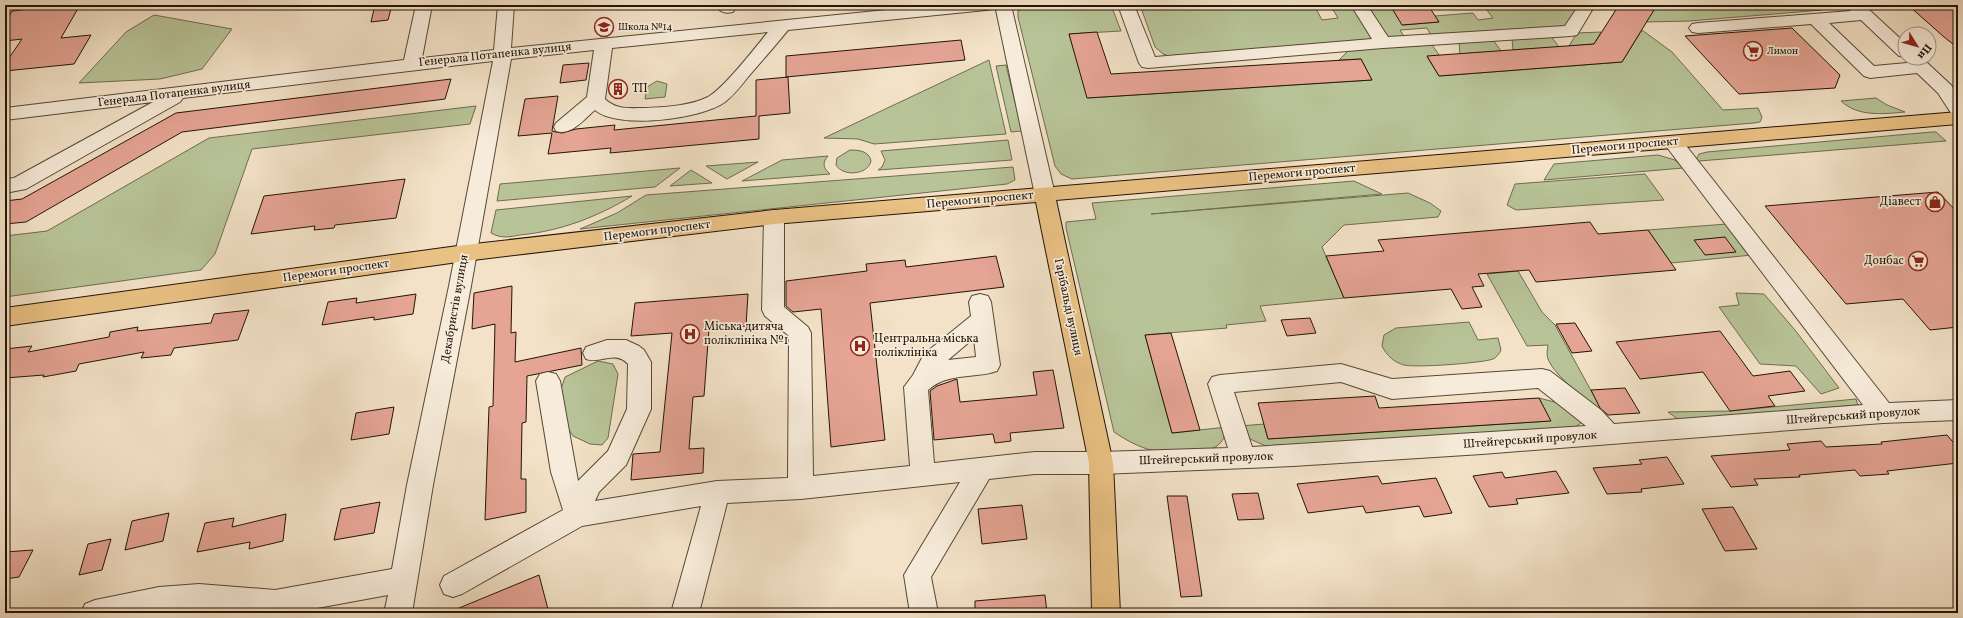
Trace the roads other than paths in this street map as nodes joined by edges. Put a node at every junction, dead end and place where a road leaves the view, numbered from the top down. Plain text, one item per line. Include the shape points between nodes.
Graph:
1 (424, 5) edge
2 (506, 5) edge
3 (986, 5) edge
4 (1003, 5) edge
5 (1126, 5) edge
6 (1359, 5) edge
7 (1587, 5) edge
8 (1860, 10) edge
9 (1815, 19) junction
10 (782, 26) junction
11 (1698, 28) dead end
12 (604, 43) junction
13 (1382, 43) junction
14 (1897, 45) edge
15 (502, 54) junction
16 (412, 65) junction
17 (1898, 66) edge
18 (1921, 66) edge
19 (184, 93) junction
20 (596, 99) junction
21 (1958, 109) edge
22 (5, 114) edge
23 (1958, 118) edge
24 (563, 127) dead end
25 (1673, 142) junction
26 (5, 186) edge
27 (1045, 195) junction
28 (774, 217) junction
29 (465, 253) junction
30 (5, 317) edge
31 (594, 353) dead end
32 (923, 380) junction
33 (548, 381) dead end
34 (1958, 410) edge
35 (1883, 413) junction
36 (1609, 434) junction
37 (1243, 458) junction
38 (1101, 463) junction
39 (981, 469) junction
40 (923, 475) junction
41 (801, 488) junction
42 (717, 492) junction
43 (577, 515) junction
44 (403, 580) junction
45 (453, 585) dead end
46 (94, 613) edge
47 (398, 613) edge
48 (685, 613) edge
49 (924, 613) edge
50 (1106, 613) edge

1 - 16 street
2 - 15 street, Декабристів вулиця
3 - 10 street, Генерала Потапенка вулиця
4 - 27 street, Гарібальді вулиця
5 - 13 street via 1148,63
6 - 13 street
7 - 13 street via 1571,31
8 - 9 street
8 - 14 street
9 - 11 street
9 - 17 street via 1870,72
10 - 12 street, Генерала Потапенка вулиця
10 - 20 street via 726,92 699,108 633,114 615,113 606,110
12 - 15 street, Генерала Потапенка вулиця
12 - 20 street
15 - 16 street, Генерала Потапенка вулиця
15 - 29 street, Декабристів вулиця
16 - 19 street, Генерала Потапенка вулиця
18 - 21 street via 1945,89
19 - 22 street, Генерала Потапенка вулиця
19 - 26 street via 19,184
20 - 24 street
23 - 25 main road, Перемоги проспект
25 - 27 main road, Перемоги проспект
25 - 35 street
27 - 28 main road, Перемоги проспект
27 - 38 main road, Гарібальді вулиця
28 - 29 main road, Перемоги проспект
28 - 41 street via 773,310 800,333
29 - 30 main road, Перемоги проспект
29 - 44 street, Декабристів вулиця
31 - 43 street via 622,348 636,356 640,362 639,409 617,458 589,485
32 - 32 street via 942,370 988,365 981,310 932,360
32 - 40 street via 916,387
33 - 43 street via 562,472
34 - 35 street, Штейгерський провулок
35 - 36 street, Штейгерський провулок
36 - 37 street, Штейгерський провулок
36 - 37 street via 1593,417 1542,378 1392,389 1342,373 1220,384
37 - 38 street, Штейгерський провулок
38 - 39 street, Штейгерський провулок via 1035,463
38 - 50 main road, Гарібальді вулиця
39 - 40 street, Штейгерський провулок
39 - 49 street via 917,575
40 - 41 street, Штейгерський провулок
41 - 42 street, Штейгерський провулок
42 - 43 street, Штейгерський провулок
42 - 48 street
43 - 45 street
44 - 46 street via 275,603 199,597 159,600
44 - 47 street, Декабристів вулиця

